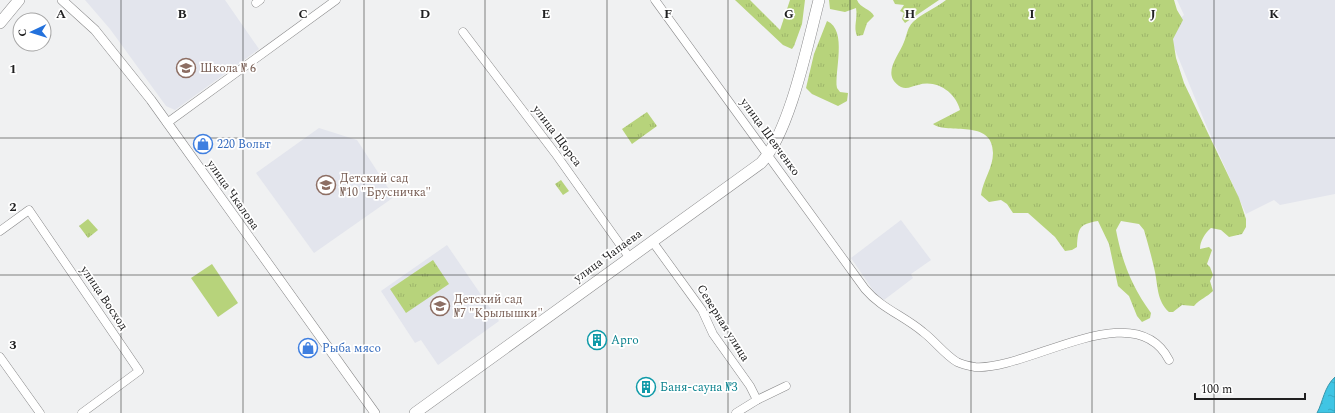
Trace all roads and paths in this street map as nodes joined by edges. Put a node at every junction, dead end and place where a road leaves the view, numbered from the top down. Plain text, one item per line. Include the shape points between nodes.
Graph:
1 (19, 0) edge
2 (62, 0) edge
3 (336, 0) edge
4 (655, 0) edge
5 (819, 0) edge
6 (0, 23) edge
7 (463, 32) dead end
8 (167, 123) junction
9 (768, 154) junction
10 (0, 231) edge
11 (652, 241) junction
12 (629, 257) junction
13 (0, 357) edge
14 (1169, 360) dead end
15 (786, 386) dead end
16 (757, 400) junction
17 (40, 413) edge
18 (82, 413) edge
19 (375, 413) edge
20 (415, 413) edge
21 (736, 413) edge

1 - 6 main road
2 - 8 street, улица Чкалова via 106,42
3 - 8 street
4 - 9 street, улица Шевченко
5 - 9 main road, улица Чапаева via 791,101
7 - 12 street, улица Щорса via 555,153
8 - 19 street, улица Чкалова
9 - 11 main road, улица Чапаева via 751,170
9 - 14 street, улица Шевченко via 865,289 880,304 911,323 950,357 967,366 1012,362 1074,342 1113,333 1145,336 1164,349
10 - 18 street, улица Восход via 29,210 139,370
11 - 12 main road, улица Чапаева
11 - 16 street, Северная улица via 702,310 713,334
12 - 20 main road, улица Чапаева
13 - 17 street
15 - 16 street
16 - 21 street

